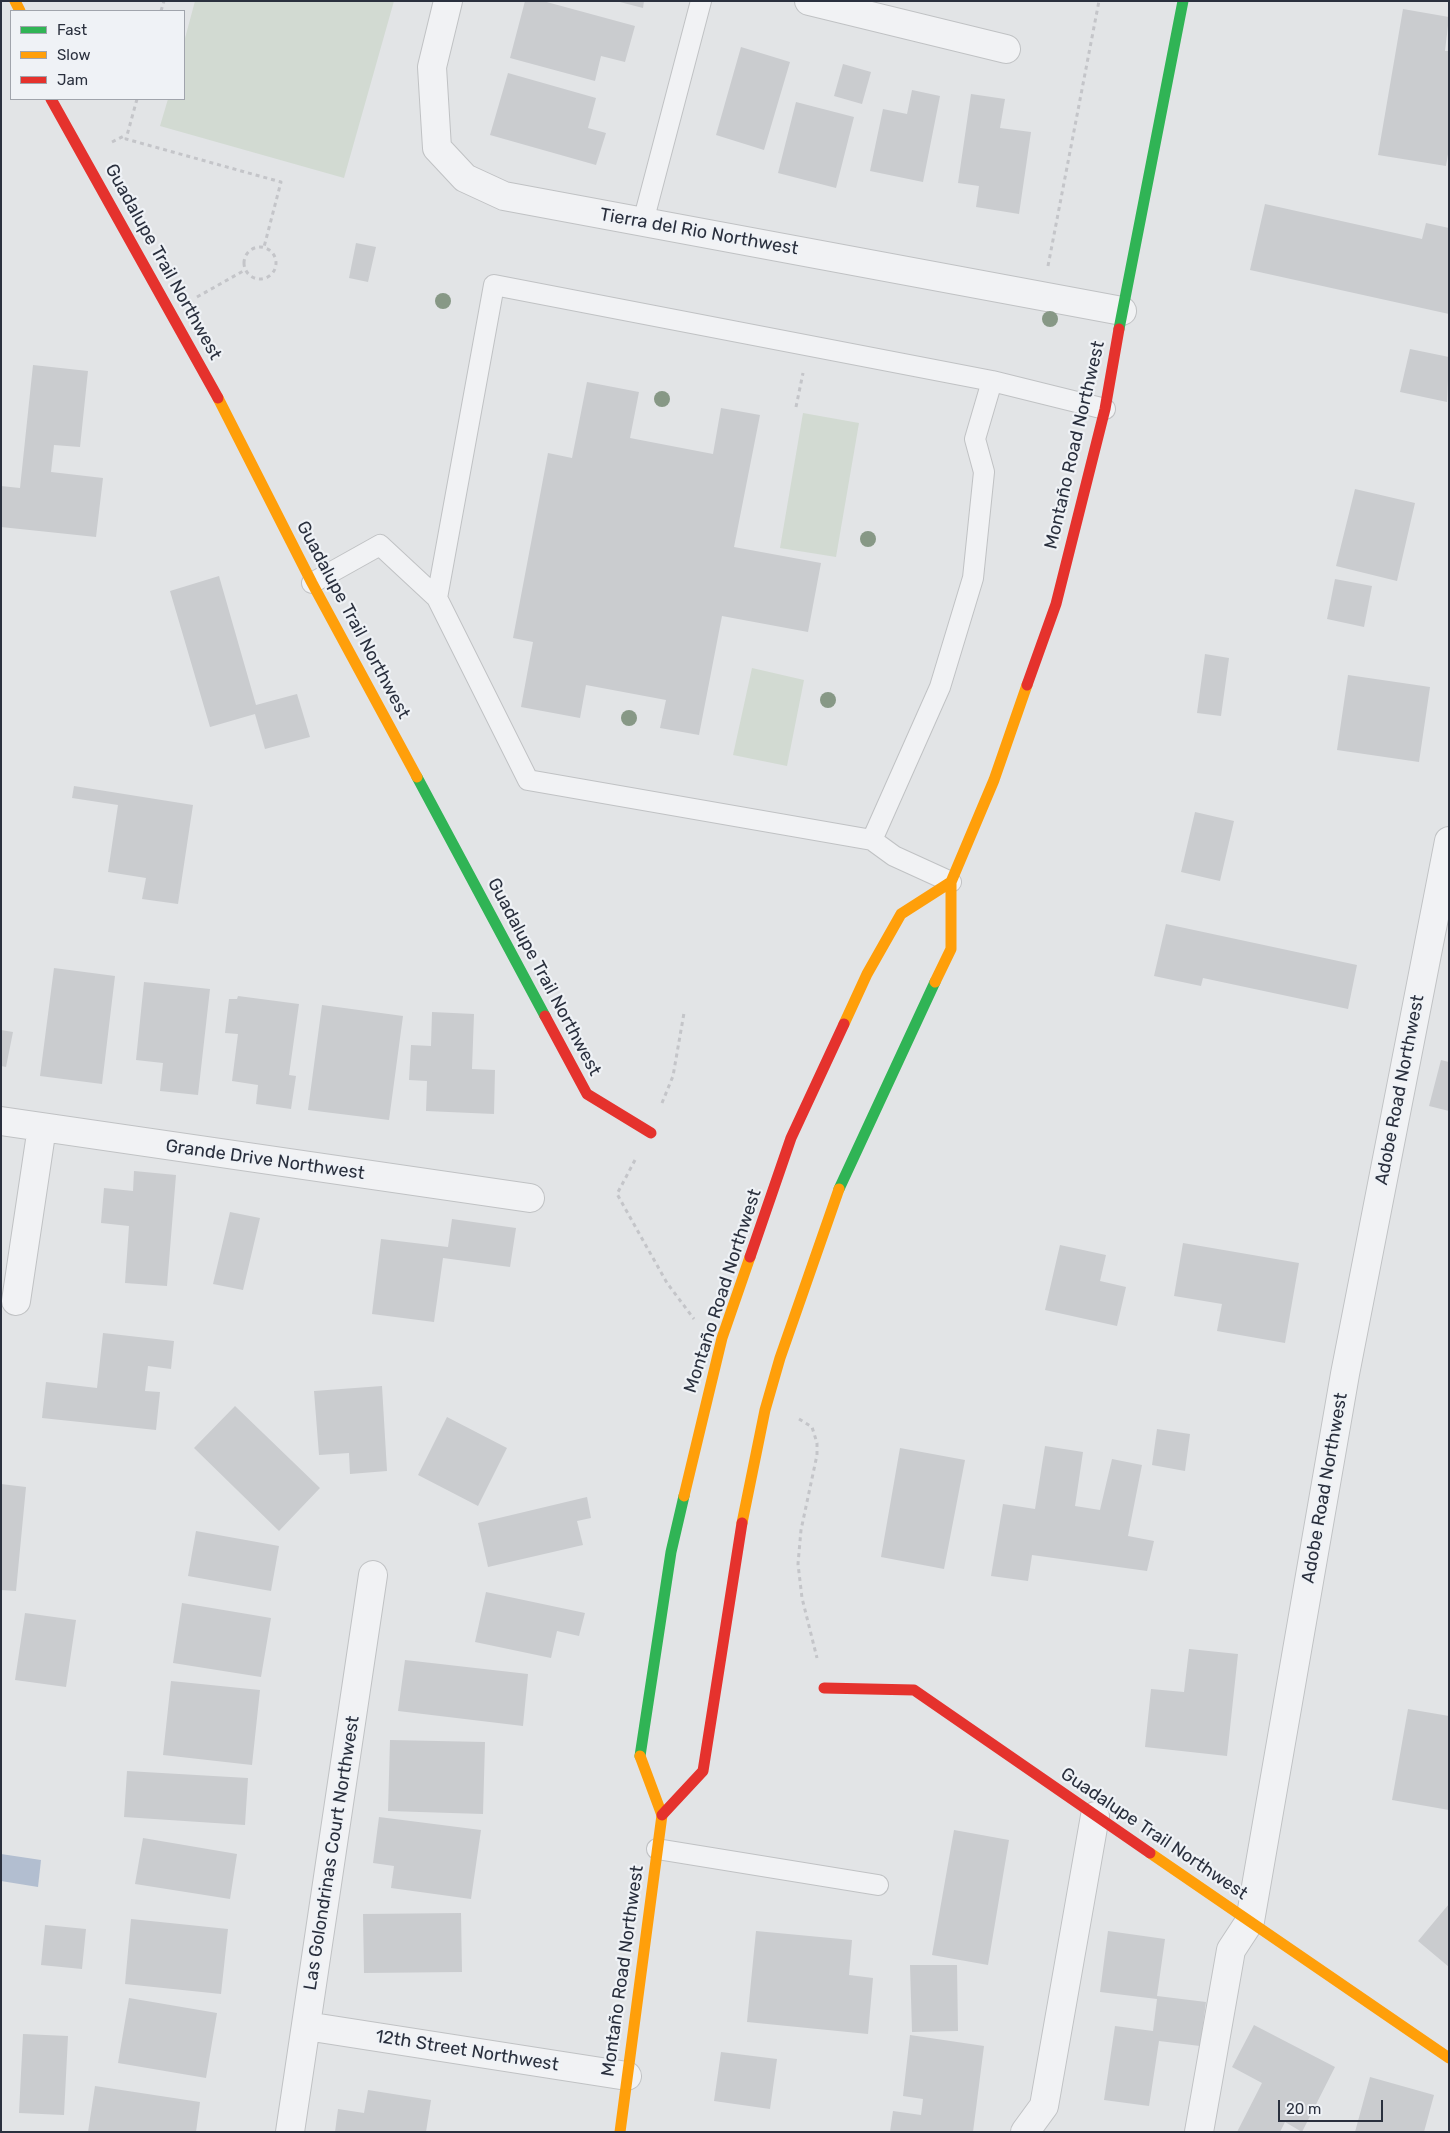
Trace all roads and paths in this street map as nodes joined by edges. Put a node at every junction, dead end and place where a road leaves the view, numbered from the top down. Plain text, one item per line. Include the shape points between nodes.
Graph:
1 (448, 1) edge
2 (701, 1) edge
3 (1100, 1) edge
4 (1183, 1) edge
5 (807, 2) edge
6 (1006, 49) dead end
7 (52, 100) edge
8 (137, 100) edge
9 (643, 222) junction
10 (264, 247) junction
11 (245, 270) junction
12 (1042, 295) junction
13 (1122, 311) junction
14 (171, 312) junction
15 (804, 368) dead end
16 (992, 381) junction
17 (796, 407) dead end
18 (1105, 409) junction
19 (312, 583) junction
20 (437, 598) junction
21 (872, 840) junction
22 (1449, 841) edge
23 (950, 882) junction
24 (684, 1013) dead end
25 (1, 1121) edge
26 (42, 1128) junction
27 (651, 1133) junction
28 (530, 1198) dead end
29 (16, 1301) dead end
30 (694, 1320) dead end
31 (799, 1419) dead end
32 (373, 1575) dead end
33 (824, 1688) joint
34 (662, 1815) junction
35 (1095, 1816) junction
36 (657, 1849) junction
37 (878, 1885) dead end
38 (1250, 1920) junction
39 (306, 2026) junction
40 (1449, 2058) edge
41 (627, 2076) junction
42 (290, 2132) edge
43 (620, 2132) edge
44 (1025, 2132) edge
45 (1199, 2132) edge

1 - 9 street, Tierra del Rio Northwest via 432,67 437,148 465,178 504,196
2 - 9 lane
3 - 12 path
4 - 13 main road, Montaño Road Northwest
5 - 6 street
7 - 14 main road, Guadalupe Trail Northwest
8 - 10 path via 126,139 281,182
9 - 12 street, Tierra del Rio Northwest
10 - 11 path via 254,247 247,252
10 - 11 path via 275,256 273,272 260,279 250,276
11 - 14 path
12 - 13 street, Tierra del Rio Northwest
13 - 18 main road, Montaño Road Northwest
14 - 19 main road, Guadalupe Trail Northwest
15 - 17 path
16 - 18 lane
16 - 20 lane via 494,285
16 - 21 lane via 975,439 984,472 973,578 940,687
18 - 23 main road, Montaño Road Northwest via 1056,604 994,780
19 - 20 lane via 380,545
19 - 27 main road, Guadalupe Trail Northwest via 587,1094
20 - 21 lane via 528,780
21 - 23 lane via 894,856
22 - 38 street, Adobe Road Northwest via 1345,1374
23 - 34 main road, Montaño Road Northwest via 951,950 840,1188 765,1410 737,1551 703,1771
23 - 34 main road, Montaño Road Northwest via 901,914 867,974 791,1138 722,1338 671,1552 640,1758
24 - 27 path via 673,1076
25 - 26 street, Grande Drive Northwest
26 - 28 street, Grande Drive Northwest
26 - 29 street
27 - 30 path via 617,1194 667,1283
31 - 33 path via 812,1427 817,1443 798,1564 802,1598
32 - 39 street, Las Golondrinas Court Northwest
33 - 35 main road, Guadalupe Trail Northwest via 914,1690
34 - 36 main road, Montaño Road Northwest
35 - 38 main road, Guadalupe Trail Northwest
35 - 44 street via 1044,2106
36 - 37 lane
36 - 41 main road, Montaño Road Northwest
38 - 40 main road, Guadalupe Trail Northwest
38 - 45 street, Adobe Road Northwest via 1231,1950
39 - 41 street, 12th Street Northwest
39 - 42 street, Las Golondrinas Court Northwest
41 - 43 main road, Montaño Road Northwest

